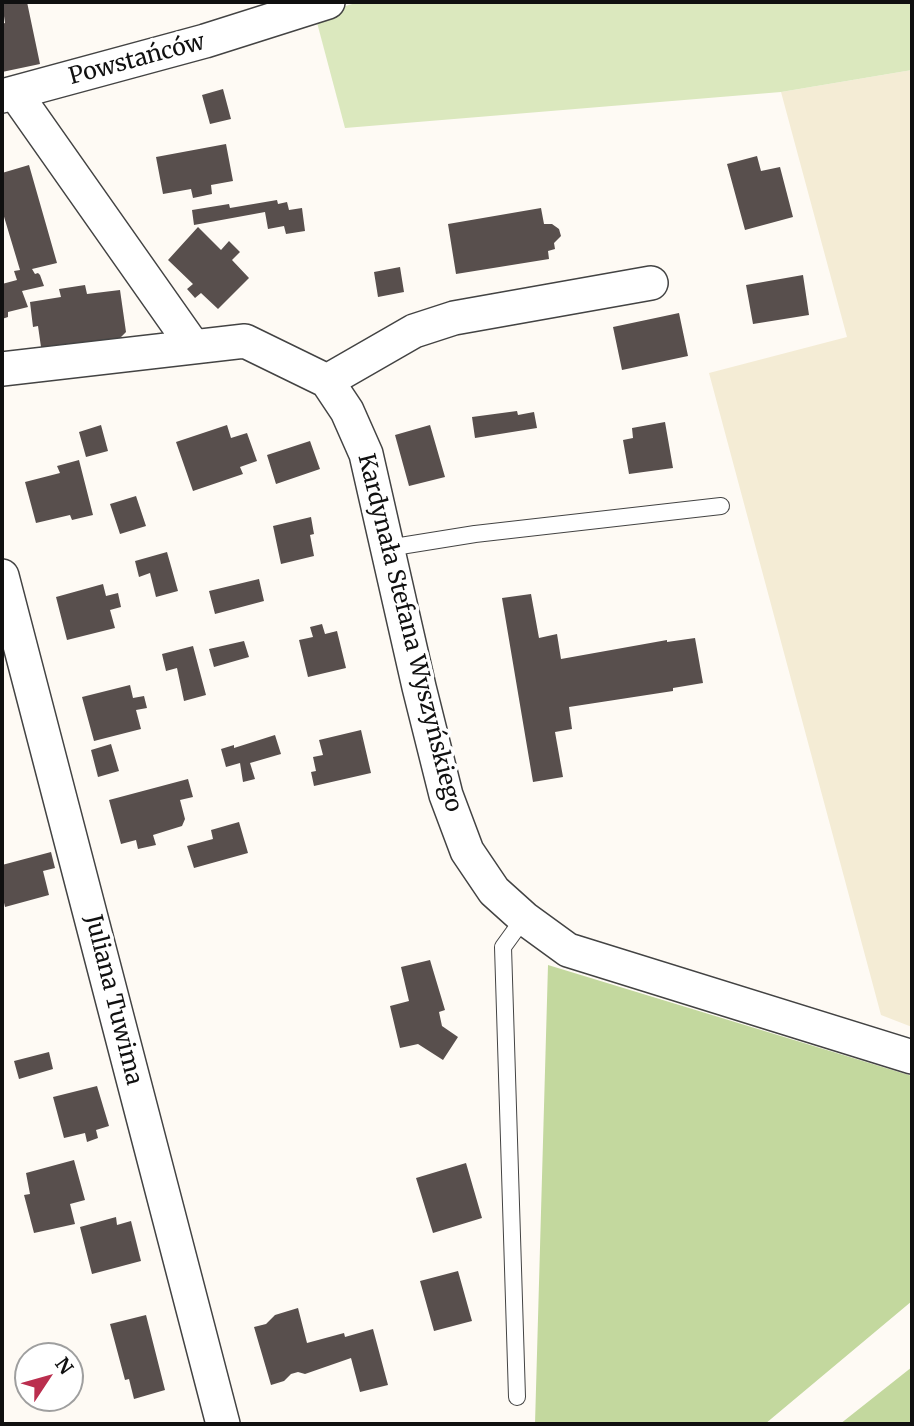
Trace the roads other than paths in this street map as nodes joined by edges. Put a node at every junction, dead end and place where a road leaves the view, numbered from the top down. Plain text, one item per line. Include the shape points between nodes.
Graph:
1 (328, 2) edge
2 (271, 11) edge
3 (8, 94) edge
4 (651, 282) dead end
5 (193, 346) junction
6 (2, 369) edge
7 (327, 381) junction
8 (722, 506) dead end
9 (388, 548) junction
10 (2, 576) edge
11 (524, 918) junction
12 (912, 1057) edge
13 (517, 1397) dead end
14 (223, 1424) edge

1 - 2 street, Powstańców
2 - 3 street, Powstańców via 205,41
3 - 5 street
4 - 7 street via 454,318 414,331
5 - 6 street
5 - 7 street via 245,341
7 - 9 street, Kardynała Stefana Wyszyńskiego via 347,411 366,454
8 - 9 lane
9 - 11 street, Kardynała Stefana Wyszyńskiego via 450,806 467,852 494,891
10 - 14 street, Juliana Tuwima
11 - 12 street, Kardynała Stefana Wyszyńskiego via 568,950
11 - 13 lane via 503,947

